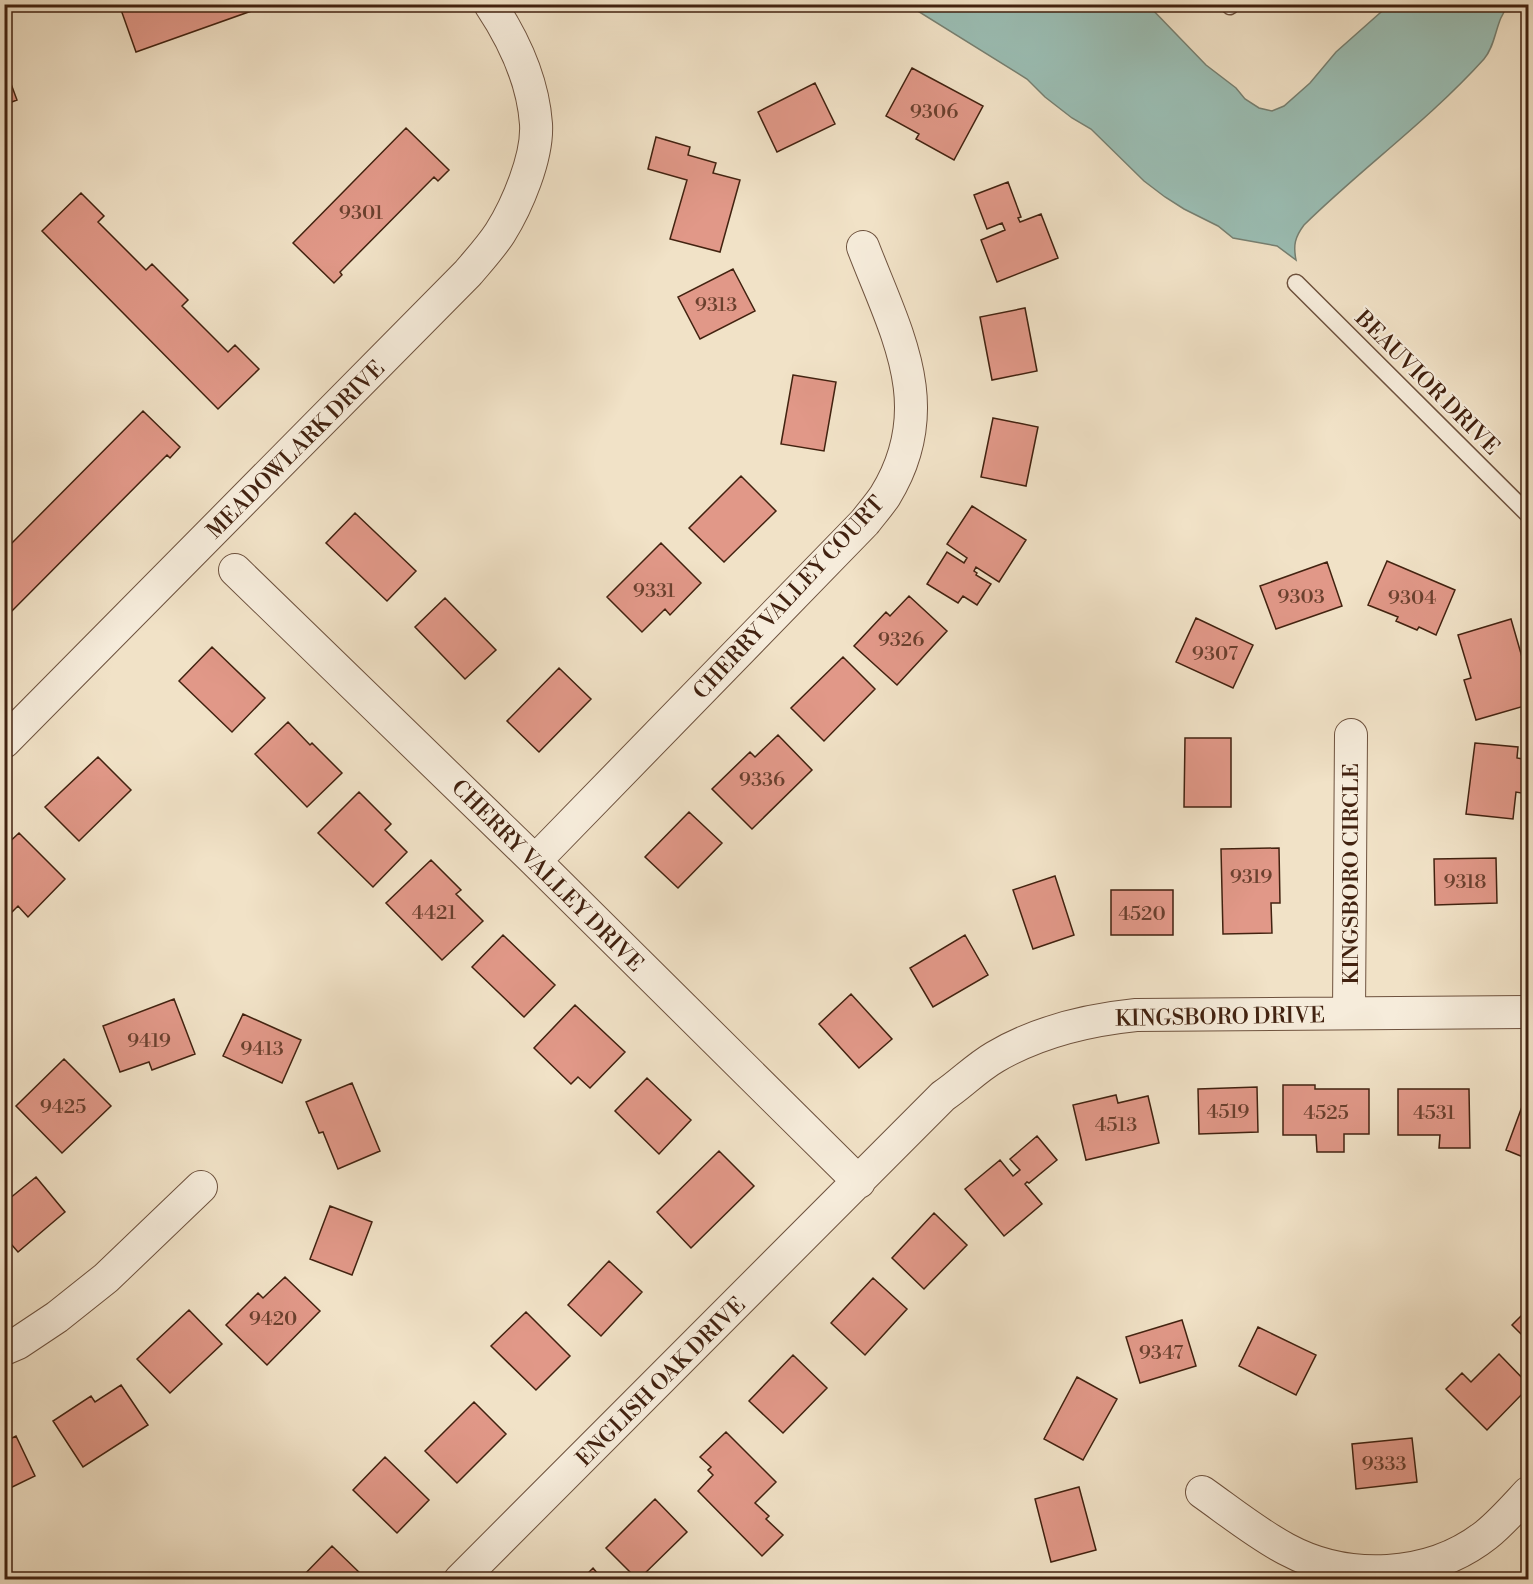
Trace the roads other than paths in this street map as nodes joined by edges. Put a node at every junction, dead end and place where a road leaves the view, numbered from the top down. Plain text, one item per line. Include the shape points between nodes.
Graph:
1 (490, 4) edge
2 (863, 247) dead end
3 (1296, 283) dead end
4 (1528, 514) edge
5 (235, 570) dead end
6 (1351, 735) dead end
7 (4, 742) edge
8 (535, 861) junction
9 (1528, 1012) edge
10 (1349, 1013) junction
11 (859, 1182) junction
12 (201, 1187) dead end
13 (4, 1349) edge
14 (1202, 1492) dead end
15 (1528, 1494) edge
16 (460, 1580) edge

1 - 7 street, MEADOWLARK DRIVE via 520,59 536,125 522,190 499,234 468,273
2 - 8 street, CHERRY VALLEY COURT via 897,331 909,375 912,408 908,439 884,497 865,522
3 - 4 lane, BEAUVIOR DRIVE
5 - 8 street, CHERRY VALLEY DRIVE
6 - 10 street, KINGSBORO CIRCLE
8 - 11 street, CHERRY VALLEY DRIVE
9 - 10 street, KINGSBORO DRIVE
10 - 11 street, KINGSBORO DRIVE via 1136,1015 1071,1024 996,1057 969,1075 943,1096
11 - 16 street, ENGLISH OAK DRIVE
12 - 13 street via 106,1278 57,1317
14 - 15 street via 1272,1541 1301,1556 1349,1570 1381,1572 1429,1564 1473,1544

